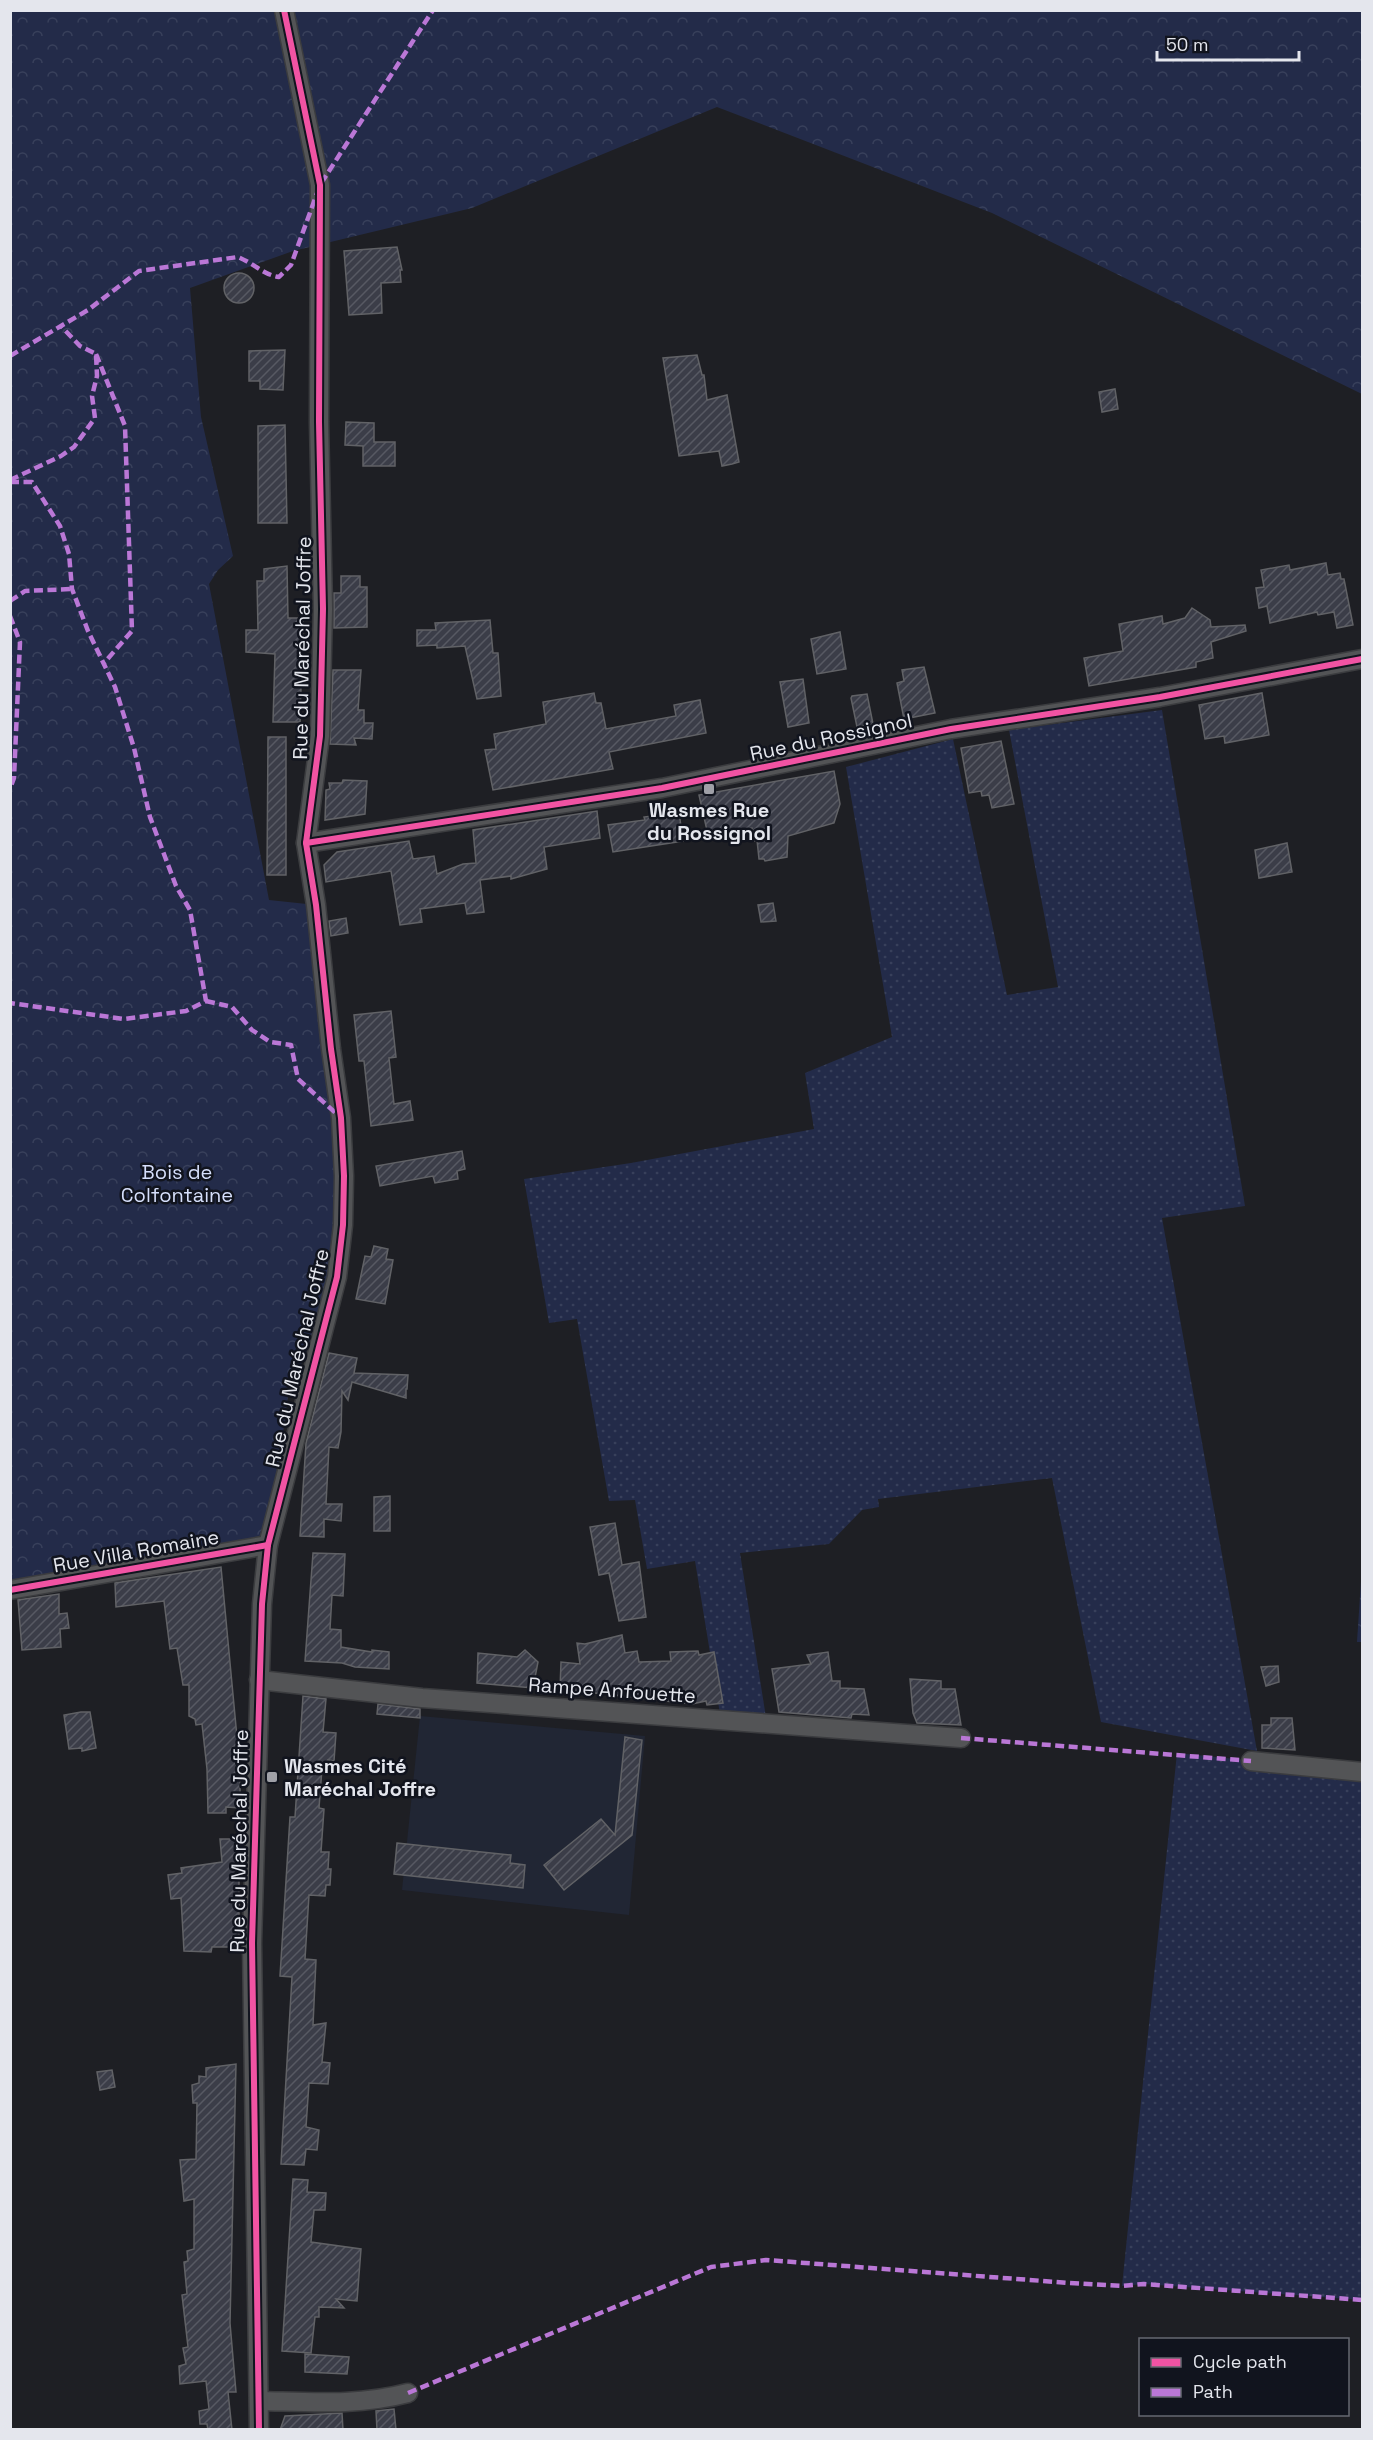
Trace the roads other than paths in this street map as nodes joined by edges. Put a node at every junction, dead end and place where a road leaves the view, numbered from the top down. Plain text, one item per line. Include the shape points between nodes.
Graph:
1 (284, 10) edge
2 (1362, 659) edge
3 (306, 843) junction
4 (268, 1545) junction
5 (10, 1590) edge
6 (260, 1680) junction
7 (961, 1738) dead end
8 (1251, 1761) dead end
9 (1362, 1772) edge
10 (408, 2393) dead end
11 (259, 2401) junction
12 (259, 2430) edge

1 - 3 street, Rue du Maréchal Joffre via 320,185 323,609 320,736
2 - 3 street, Rue du Rossignol via 1160,697 951,729 662,788
3 - 4 street, Rue du Maréchal Joffre via 341,1118 343,1225 337,1277
4 - 5 street, Rue Villa Romaine
4 - 6 street, Rue du Maréchal Joffre via 261,1605
6 - 7 street, Rampe Anfouette via 422,1698
6 - 11 street, Rue du Maréchal Joffre via 252,1963
8 - 9 street
10 - 11 street via 354,2403
11 - 12 street, Rue du Maréchal Joffre

